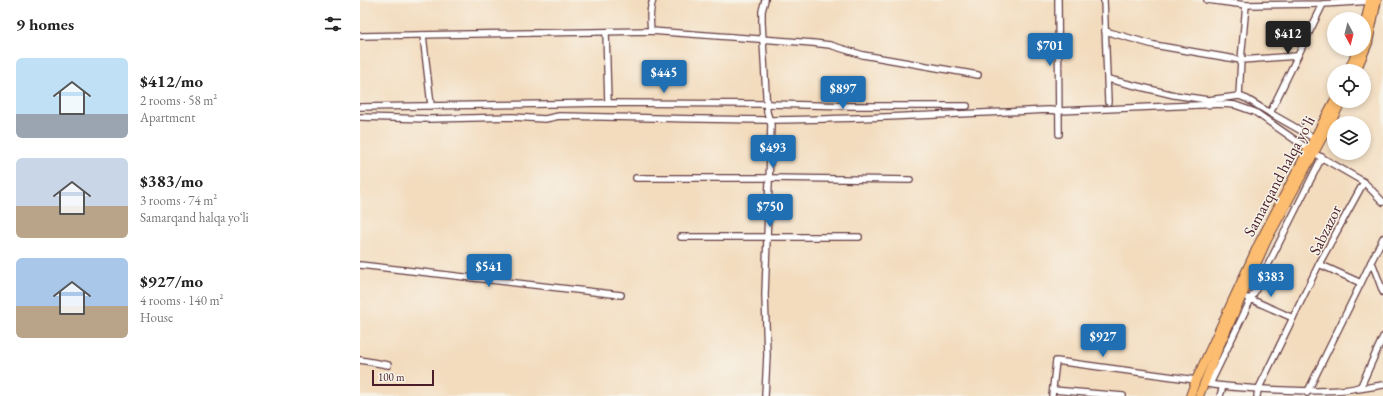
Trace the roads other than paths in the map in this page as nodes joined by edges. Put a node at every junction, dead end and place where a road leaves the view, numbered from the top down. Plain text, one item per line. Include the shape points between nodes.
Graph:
1 (653, 0) edge
2 (765, 0) edge
3 (1058, 0) edge
4 (1104, 0) edge
5 (1207, 0) edge
6 (1373, 0) edge
7 (1323, 4) junction
8 (1246, 5) junction
9 (1369, 12) edge
10 (651, 31) junction
11 (1106, 31) junction
12 (606, 32) junction
13 (424, 35) junction
14 (360, 36) edge
15 (764, 39) junction
16 (1297, 56) junction
17 (1241, 60) junction
18 (1359, 64) edge
19 (978, 75) dead end
20 (1108, 79) junction
21 (1239, 96) junction
22 (1108, 102) dead end
23 (608, 103) junction
24 (767, 104) junction
25 (431, 105) junction
26 (968, 106) dead end
27 (360, 107) edge
28 (1330, 108) edge
29 (1338, 108) edge
30 (1058, 111) junction
31 (1270, 113) junction
32 (360, 117) edge
33 (770, 120) junction
34 (1059, 134) dead end
35 (1314, 138) junction
36 (1315, 153) junction
37 (636, 178) dead end
38 (770, 178) junction
39 (910, 180) dead end
40 (1364, 182) junction
41 (1383, 202) edge
42 (681, 236) dead end
43 (767, 236) junction
44 (858, 237) dead end
45 (1383, 238) edge
46 (1371, 262) junction
47 (1319, 264) junction
48 (360, 265) edge
49 (1361, 283) junction
50 (1383, 292) edge
51 (621, 294) dead end
52 (1242, 295) junction
53 (1251, 299) junction
54 (1293, 318) junction
55 (1383, 337) edge
56 (360, 360) edge
57 (388, 365) dead end
58 (1203, 382) junction
59 (1383, 385) edge
60 (1223, 386) junction
61 (1358, 389) junction
62 (1052, 393) edge
63 (1258, 393) edge
64 (1307, 393) junction
65 (765, 396) edge
66 (1123, 396) edge
67 (1190, 396) edge
68 (1199, 396) edge
69 (1220, 396) edge

1 - 10 street via 650,13
2 - 15 street via 762,11
3 - 30 street
4 - 11 street
5 - 8 street
6 - 7 street
6 - 9 highway
6 - 18 highway via 1368,43
7 - 8 street
7 - 16 street
8 - 17 street
10 - 12 street
10 - 15 street
11 - 17 street via 1154,45
11 - 20 street
12 - 13 street
12 - 23 street
13 - 14 street
13 - 25 street
15 - 19 street via 830,45 863,55
15 - 24 street
16 - 17 street
16 - 31 street
17 - 21 street
20 - 21 street via 1174,95 1208,100
20 - 22 street
21 - 31 street
23 - 24 street
23 - 25 street
24 - 26 street
24 - 33 street
25 - 27 street
28 - 35 highway, Samarqand halqa yoʻli
29 - 36 highway, Samarqand halqa yoʻli
30 - 33 street
30 - 34 street
30 - 36 street via 1235,104 1255,112
31 - 35 street
32 - 33 street via 545,119 559,116
33 - 38 street
35 - 36 highway, Samarqand halqa yoʻli
36 - 40 street
36 - 52 highway, Samarqand halqa yoʻli via 1267,240
36 - 53 street
36 - 58 highway, Samarqand halqa yoʻli via 1259,244
37 - 38 street
38 - 39 street
38 - 43 street
40 - 41 street
40 - 47 street, Sabzazor
42 - 43 street
43 - 44 street
43 - 65 street
45 - 46 street
46 - 49 street
46 - 50 street
47 - 49 street, Sabzazor
47 - 54 street
48 - 51 street
49 - 64 street
52 - 53 street
52 - 58 highway, Samarqand halqa yoʻli
53 - 54 street
53 - 58 street
54 - 63 street
55 - 61 street
56 - 57 street
58 - 60 street
58 - 62 street via 1056,361
58 - 67 highway, Samarqand halqa yoʻli
58 - 68 highway, Samarqand halqa yoʻli
59 - 61 street
60 - 63 street
60 - 69 street
61 - 64 street via 1342,393
62 - 66 street
63 - 64 street

